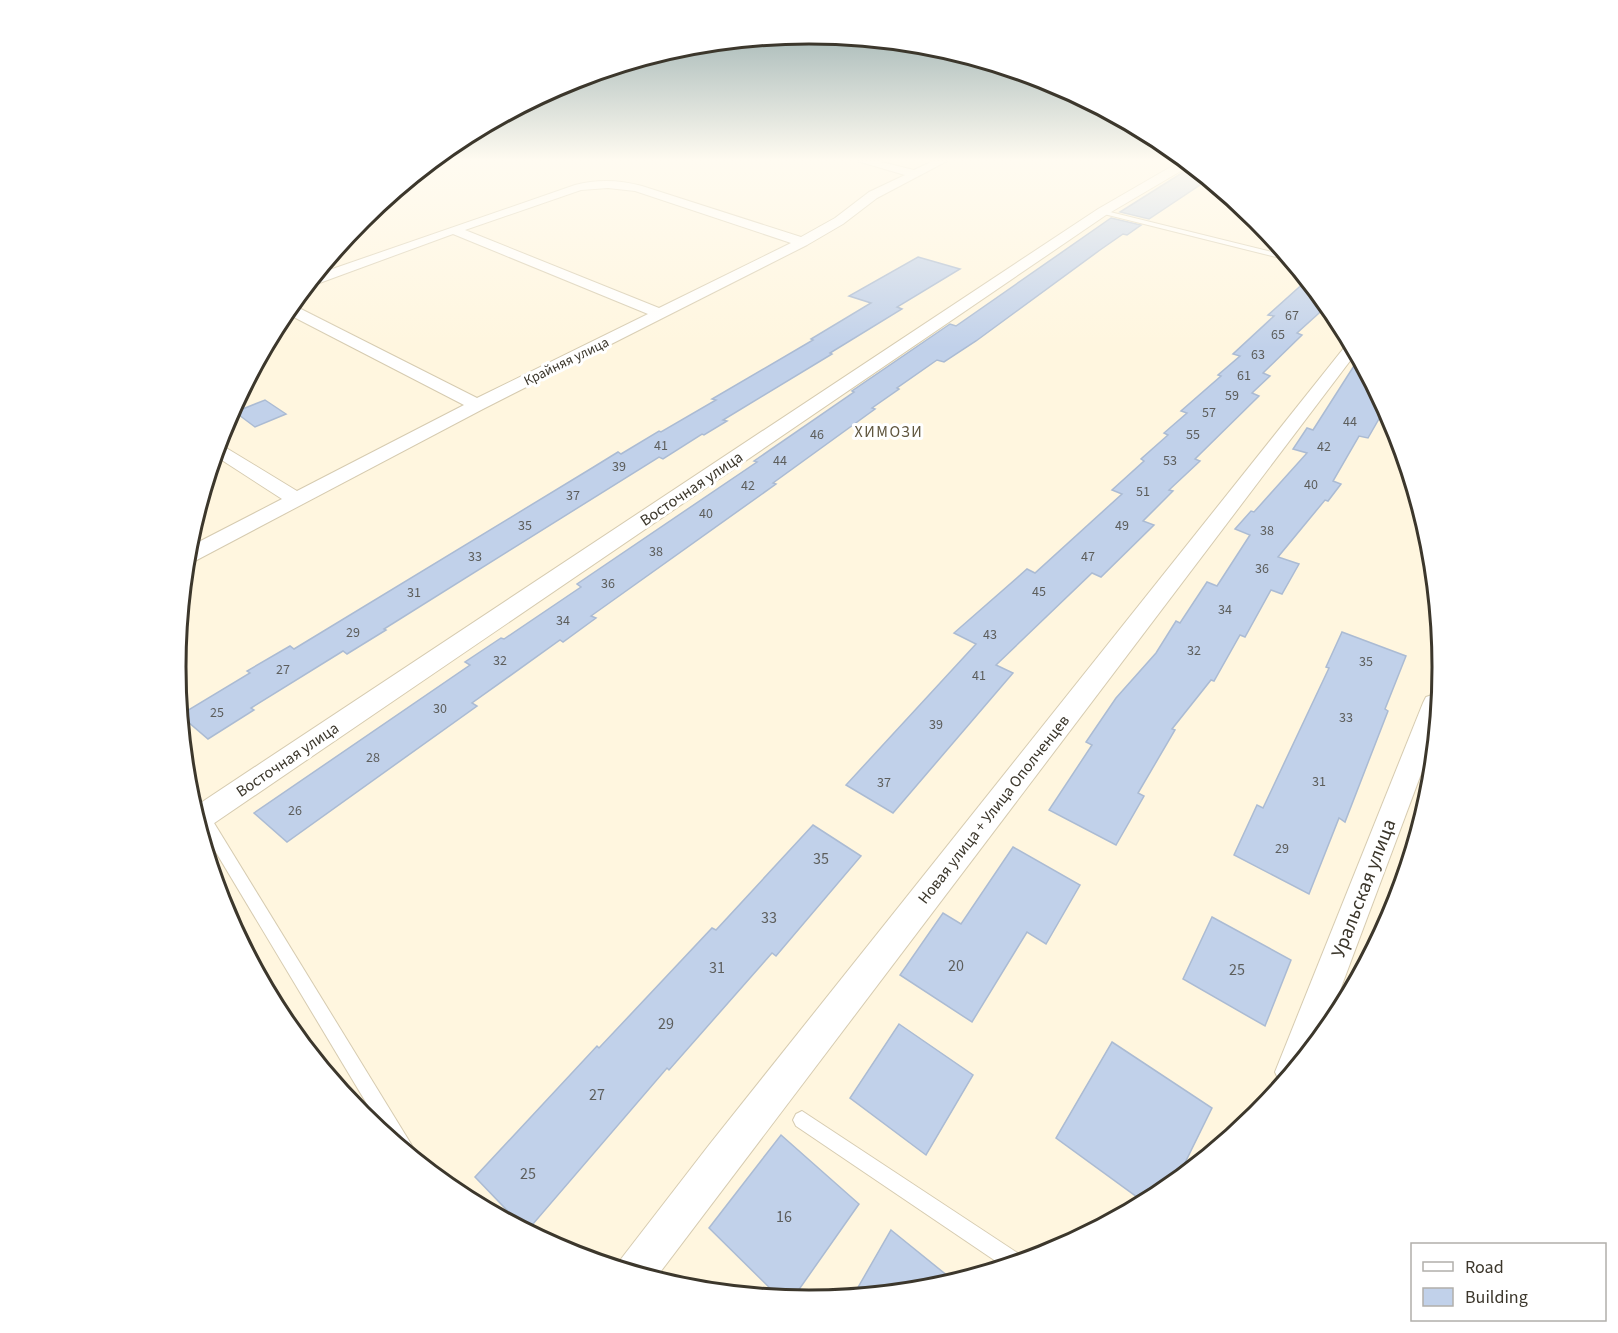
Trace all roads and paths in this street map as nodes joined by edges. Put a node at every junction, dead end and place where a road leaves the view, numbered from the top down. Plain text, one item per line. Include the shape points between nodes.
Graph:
1 (473, 223) edge
2 (745, 223) edge
3 (835, 223) edge
4 (1085, 223) edge
5 (1147, 223) edge
6 (453, 230) junction
7 (802, 242) junction
8 (1277, 256) edge
9 (324, 277) edge
10 (297, 312) edge
11 (662, 314) junction
12 (1348, 353) edge
13 (477, 405) junction
14 (224, 453) edge
15 (295, 498) junction
16 (197, 551) edge
17 (1430, 719) edge
18 (204, 815) edge
19 (208, 831) edge
20 (1301, 1048) edge
21 (802, 1120) dead end
22 (393, 1130) edge
23 (1006, 1257) edge
24 (641, 1266) edge

1 - 6 street
2 - 7 street
3 - 7 street, Крайняя улица
4 - 18 street, Восточная улица
5 - 8 lane
6 - 9 street
6 - 11 street
7 - 11 street, Крайняя улица
10 - 13 street
11 - 13 street, Крайняя улица
12 - 24 street, Новая улица + Улица Ополченцев
13 - 15 street, Крайняя улица
14 - 15 street
15 - 16 street, Крайняя улица
17 - 20 street, Уральская улица
19 - 22 lane
21 - 23 lane

